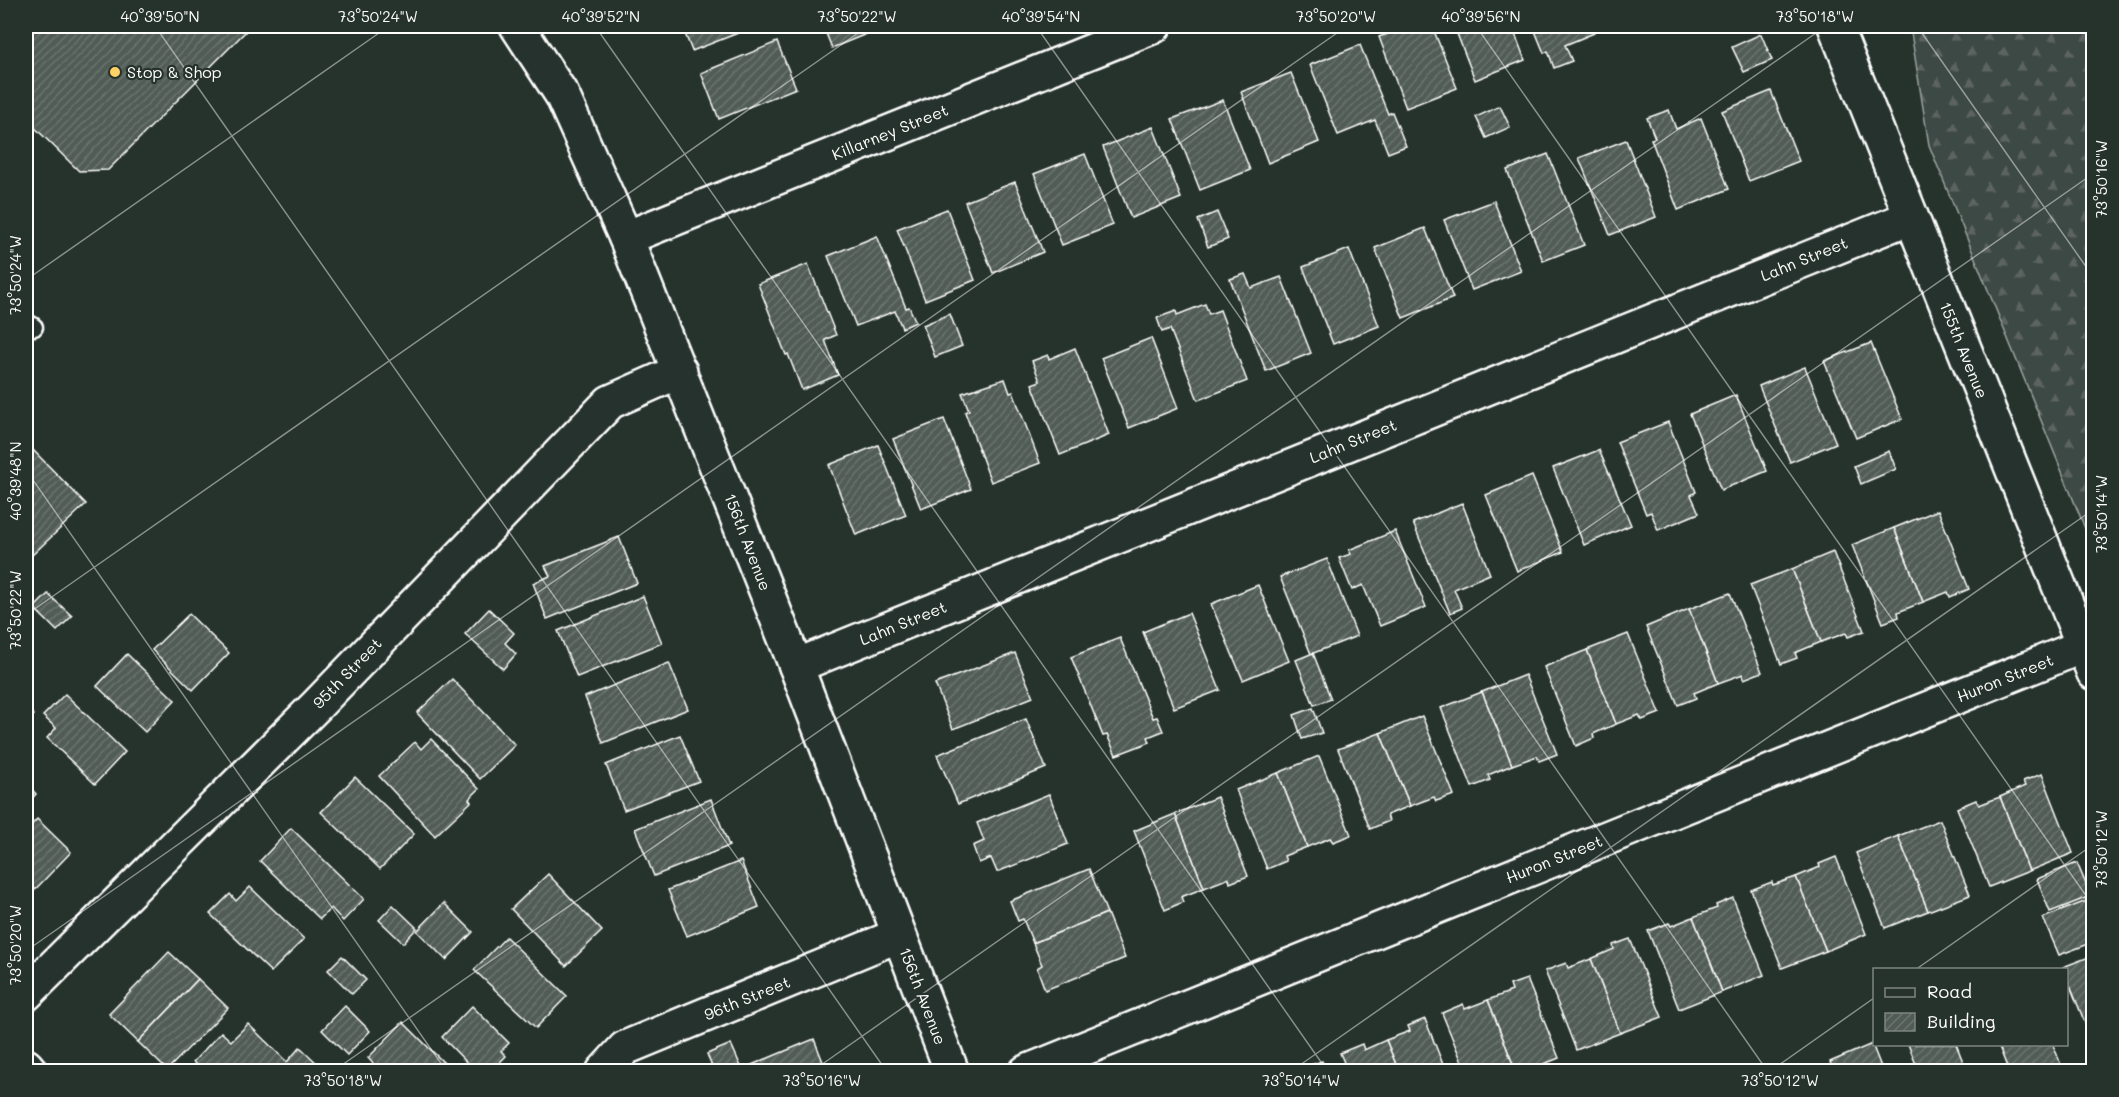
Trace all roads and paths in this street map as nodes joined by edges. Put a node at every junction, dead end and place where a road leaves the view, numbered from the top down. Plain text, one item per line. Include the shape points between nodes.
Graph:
1 (517, 26) edge
2 (1154, 26) edge
3 (1835, 26) edge
4 (1911, 217) junction
5 (626, 238) junction
6 (680, 371) junction
7 (2088, 660) edge
8 (796, 666) junction
9 (899, 935) junction
10 (26, 994) edge
11 (26, 1066) edge
12 (31, 1071) edge
13 (603, 1071) edge
14 (952, 1071) edge
15 (1026, 1071) edge

1 - 5 street, 156th Avenue via 562,95
2 - 5 street, Killarney Street
3 - 4 street, 155th Avenue
4 - 7 street, 155th Avenue
4 - 8 street, Lahn Street
5 - 6 street, 156th Avenue
6 - 8 street, 156th Avenue
6 - 10 street, 95th Street via 610,402 316,706
7 - 15 street, Huron Street
8 - 9 street, 156th Avenue
9 - 13 street, 96th Street via 626,1048
9 - 14 street, 156th Avenue
11 - 12 street

